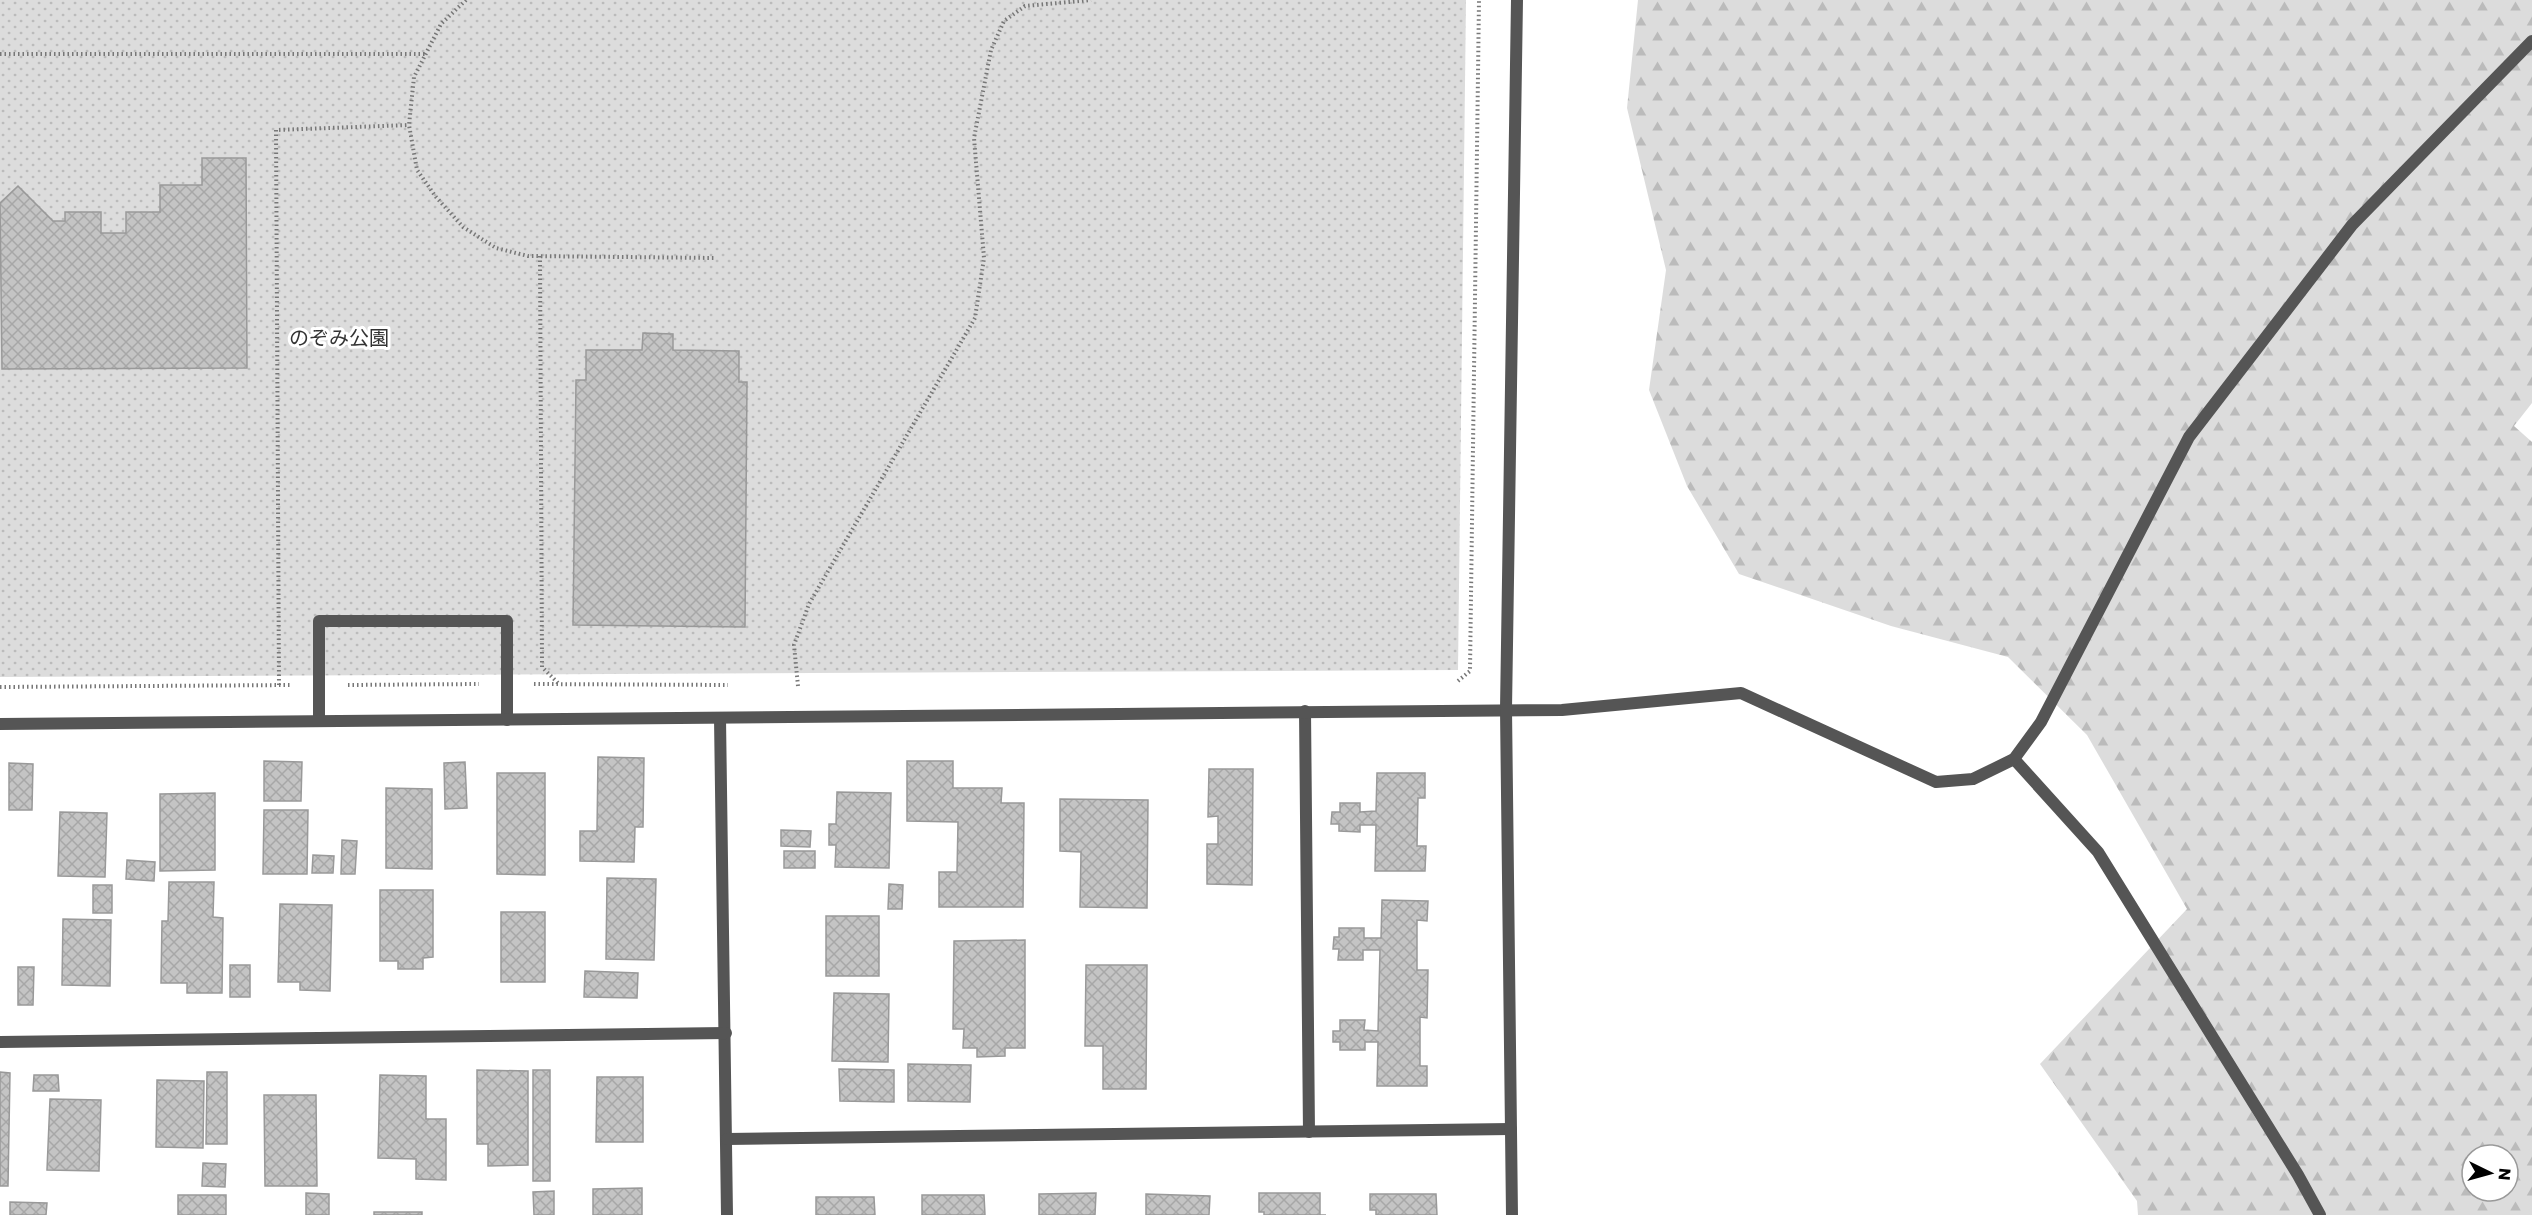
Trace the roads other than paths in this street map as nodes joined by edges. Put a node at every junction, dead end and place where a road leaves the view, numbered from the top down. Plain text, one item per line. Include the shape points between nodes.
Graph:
1 (1517, 0) edge
2 (2532, 41) edge
3 (1506, 709) junction
4 (1305, 711) junction
5 (720, 718) junction
6 (507, 720) junction
7 (319, 721) junction
8 (0, 724) edge
9 (2014, 759) junction
10 (726, 1032) junction
11 (0, 1042) edge
12 (1511, 1129) junction
13 (1309, 1132) junction
14 (727, 1139) junction
15 (727, 1215) edge
16 (1512, 1215) edge
17 (2320, 1215) edge

1 - 3 street
2 - 9 street via 2352,225 2189,437 2041,722
3 - 4 street
3 - 9 street via 1562,710 1741,693 1936,782 1973,779
3 - 12 street
4 - 5 street
4 - 13 street
5 - 6 street
5 - 10 street
6 - 7 street
6 - 7 street via 507,621 319,621
7 - 8 street
9 - 17 street via 2098,852
10 - 11 street
10 - 14 street
12 - 13 street
12 - 16 street
13 - 14 street
14 - 15 street

